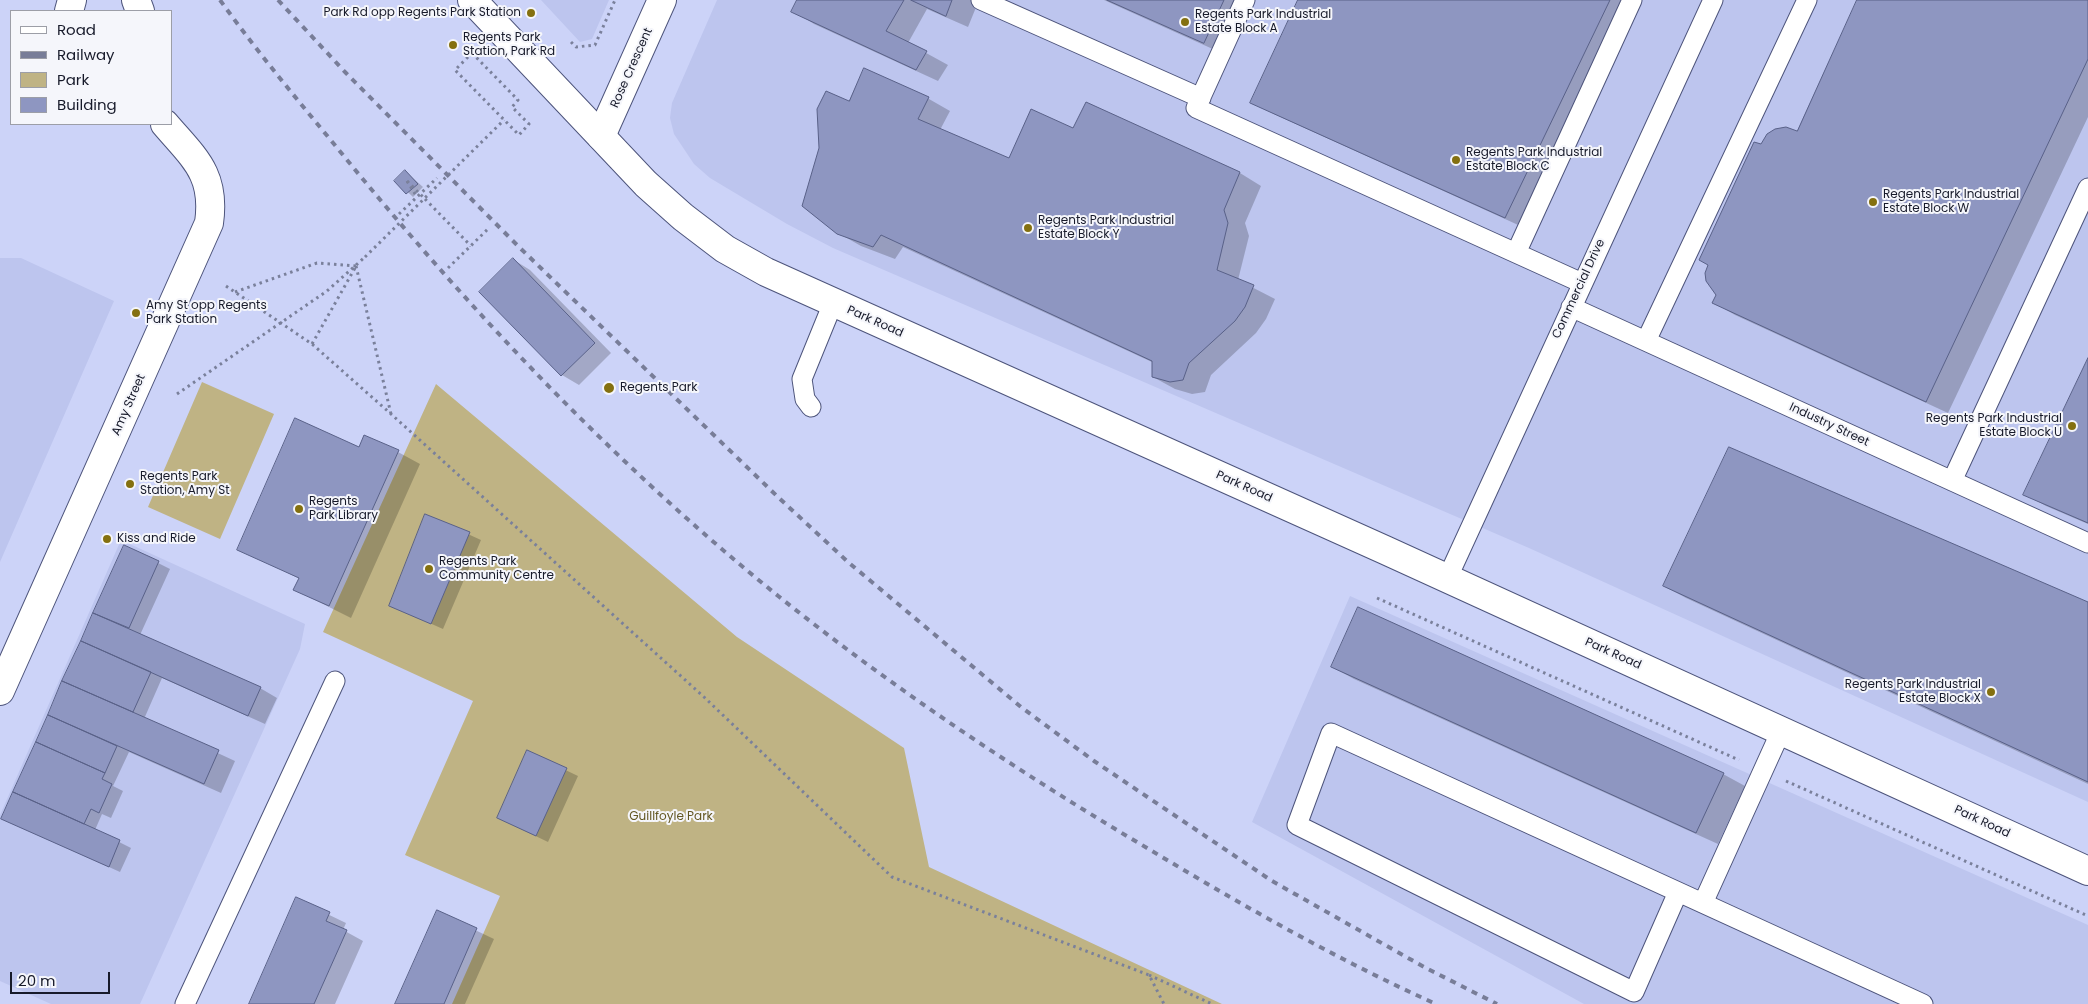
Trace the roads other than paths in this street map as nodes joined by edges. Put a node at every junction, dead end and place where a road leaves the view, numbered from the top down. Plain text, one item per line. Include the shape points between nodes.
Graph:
1 (472, 0) edge
2 (662, 0) edge
3 (981, 0) edge
4 (1246, 0) edge
5 (1632, 0) edge
6 (1713, 0) edge
7 (1807, 0) edge
8 (1201, 98) junction
9 (166, 125) edge
10 (601, 136) junction
11 (2088, 188) edge
12 (1516, 253) junction
13 (1582, 283) junction
14 (833, 303) junction
15 (1570, 307) junction
16 (1646, 341) junction
17 (811, 407) dead end
18 (1952, 481) junction
19 (2088, 543) edge
20 (1447, 579) junction
21 (335, 681) dead end
22 (0, 690) edge
23 (1781, 731) junction
24 (2088, 871) edge
25 (1678, 892) junction
26 (1703, 903) junction
27 (185, 1004) edge
28 (1923, 1004) edge

1 - 10 main road, Park Road
2 - 10 main road, Rose Crescent
3 - 8 lane
4 - 8 lane
5 - 12 lane
6 - 13 lane, Commercial Drive
7 - 16 lane
8 - 12 lane via 1196,108
9 - 22 main road, Amy Street via 204,171 211,198 209,224
10 - 14 main road, Park Road via 646,184 726,249 766,272
11 - 18 lane
12 - 13 lane
13 - 15 lane, Commercial Drive
14 - 17 lane via 802,379 805,399
14 - 20 main road, Park Road
15 - 16 lane, Industry Street
15 - 20 lane, Commercial Drive
16 - 18 lane, Industry Street
18 - 19 lane, Industry Street
20 - 23 main road, Park Road
21 - 27 lane
23 - 24 main road, Park Road
23 - 26 lane
25 - 25 lane via 1331,733 1297,825 1634,992
25 - 26 lane
26 - 28 lane

